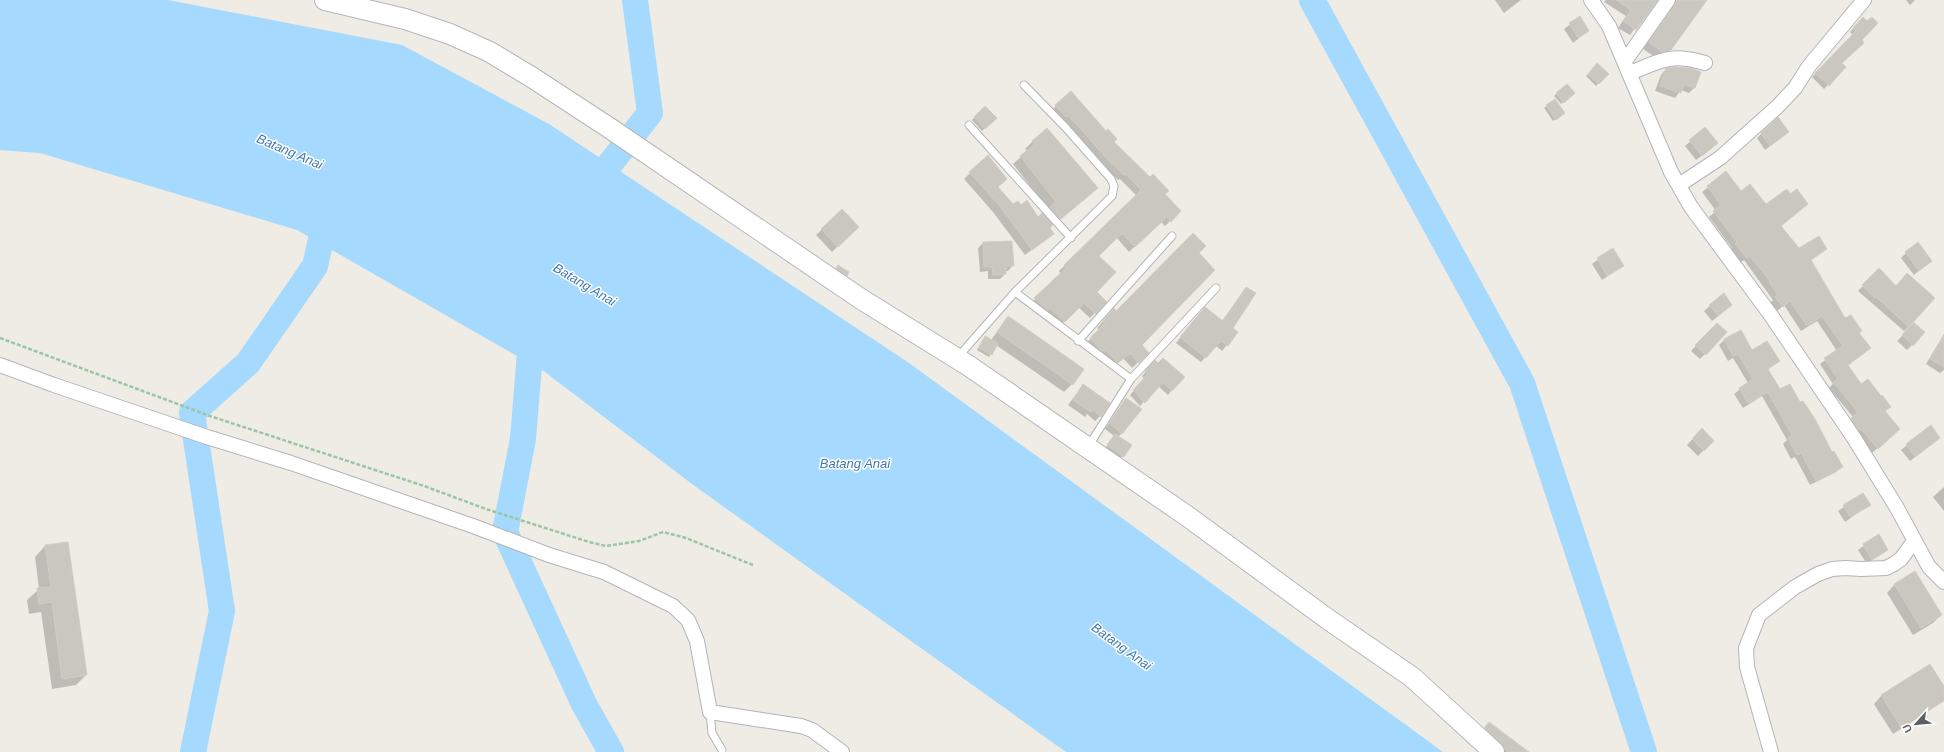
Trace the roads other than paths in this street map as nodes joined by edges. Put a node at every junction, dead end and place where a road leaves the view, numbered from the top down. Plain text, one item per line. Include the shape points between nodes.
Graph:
1 (325, 0) edge
2 (1668, 0) edge
3 (1864, 0) edge
4 (1593, 1) edge
5 (1705, 63) dead end
6 (1627, 67) junction
7 (1024, 85) dead end
8 (969, 125) dead end
9 (1679, 185) junction
10 (1172, 236) dead end
11 (1071, 238) junction
12 (1216, 288) dead end
13 (1015, 292) junction
14 (1078, 341) junction
15 (957, 358) junction
16 (0, 365) edge
17 (1131, 379) junction
18 (1088, 447) junction
19 (1914, 541) junction
20 (1944, 582) edge
21 (710, 712) junction
22 (722, 750) dead end
23 (842, 752) edge
24 (1494, 752) edge
25 (1771, 752) edge

1 - 15 street via 405,19 450,34 490,52 608,126 861,299
2 - 6 street
3 - 9 street via 1777,107 1720,158
4 - 6 street via 1609,26
5 - 6 street via 1673,58
6 - 9 street via 1671,172
7 - 11 lane via 1066,128 1114,186 1112,196
8 - 11 lane
9 - 19 street via 1691,207 1770,314 1854,438
10 - 14 lane
11 - 13 lane
12 - 17 lane
13 - 14 lane
13 - 15 lane
14 - 17 lane
15 - 18 street
16 - 21 street via 604,572 680,612 688,620 697,642
17 - 18 lane
18 - 24 street via 1412,677
19 - 20 street via 1929,567
19 - 25 street via 1901,558 1886,568 1832,569 1818,574 1795,587 1759,615 1746,648 1747,666
21 - 22 lane via 712,733
21 - 23 street via 801,726 812,730

